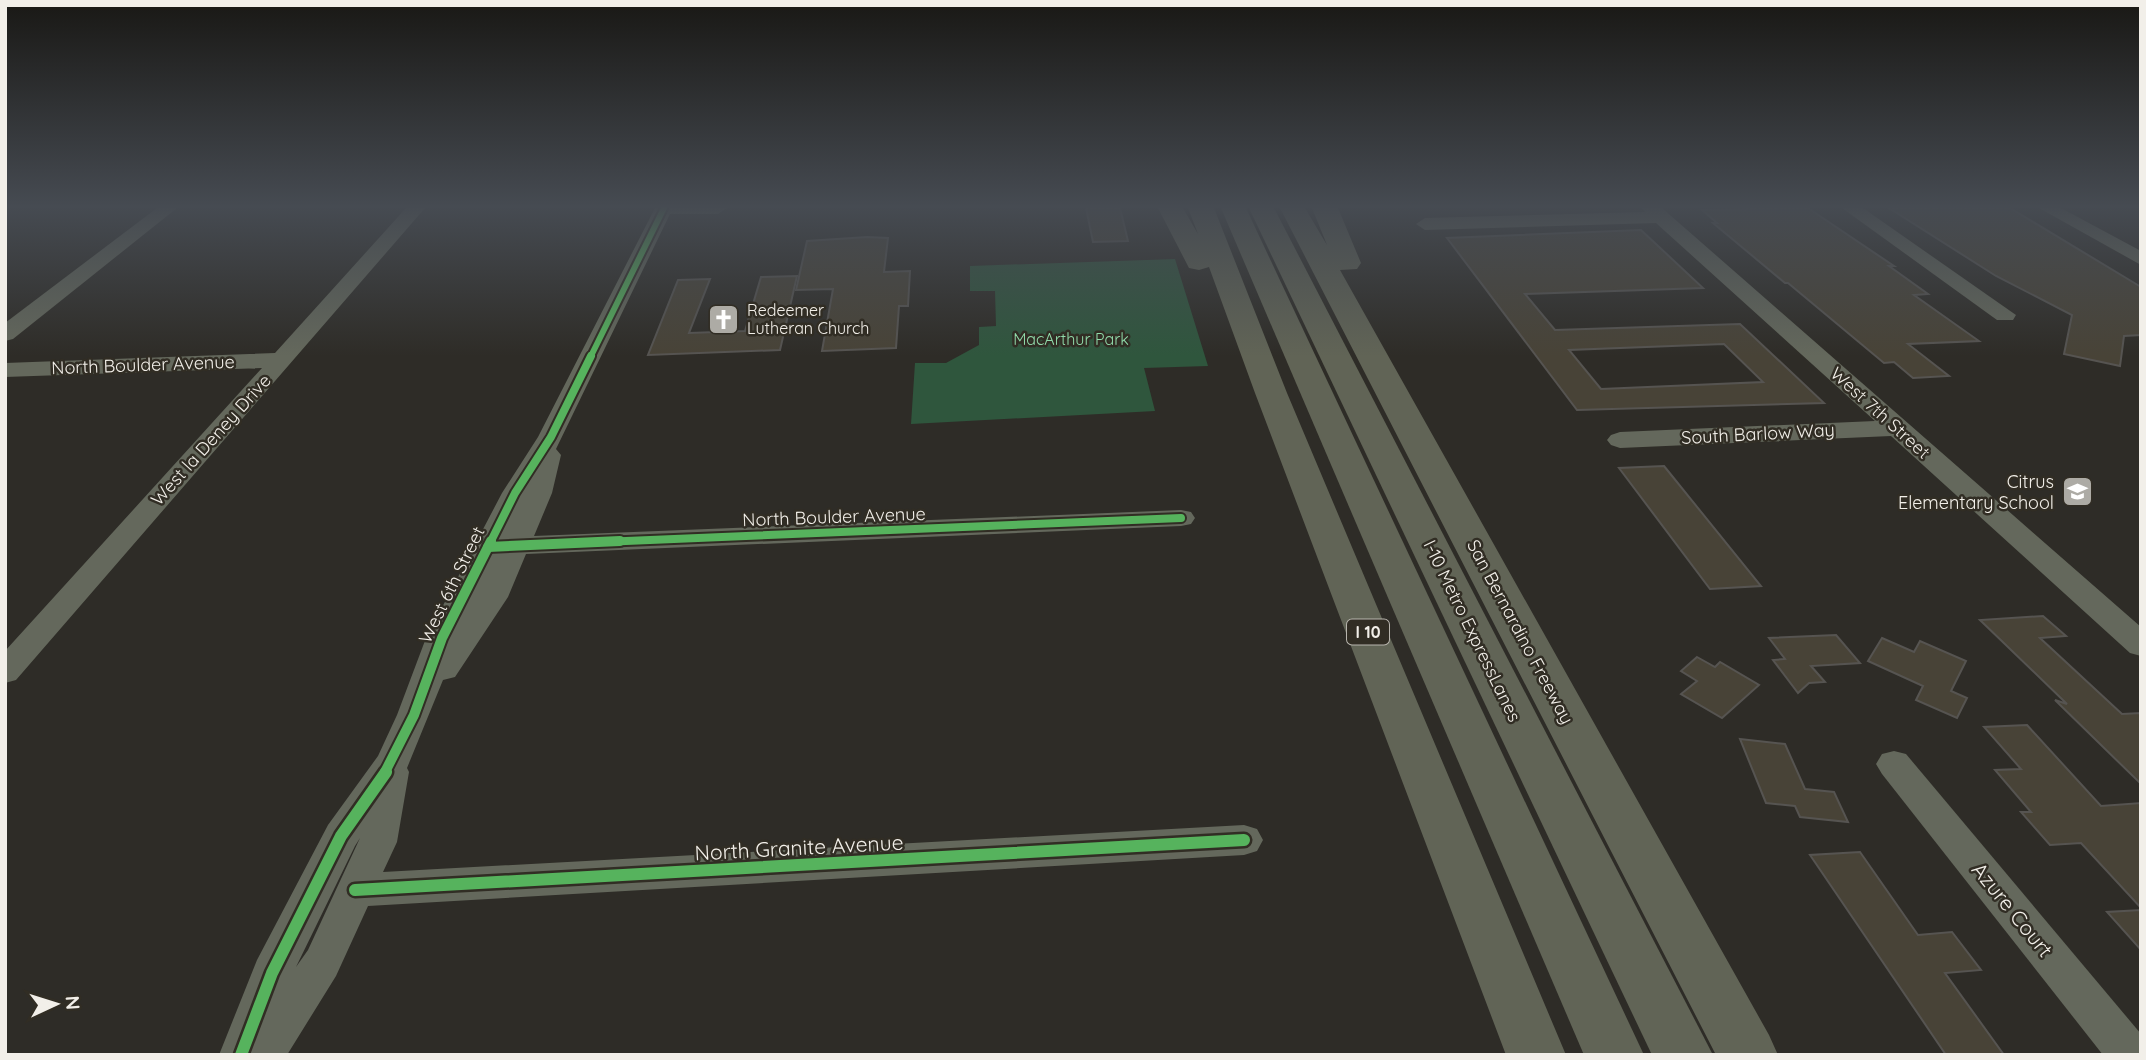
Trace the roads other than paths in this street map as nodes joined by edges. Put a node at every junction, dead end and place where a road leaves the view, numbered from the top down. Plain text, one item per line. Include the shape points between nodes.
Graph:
1 (104, 257) edge
2 (372, 257) edge
3 (640, 257) edge
4 (1197, 257) edge
5 (1220, 257) edge
6 (1255, 257) edge
7 (1286, 257) edge
8 (1296, 257) edge
9 (1319, 257) edge
10 (1347, 257) edge
11 (1707, 257) edge
12 (1923, 257) edge
13 (1300, 284) junction
14 (2006, 315) dead end
15 (5, 334) edge
16 (281, 360) junction
17 (5, 370) edge
18 (1271, 393) junction
19 (1897, 428) junction
20 (1620, 440) dead end
21 (1447, 497) junction
22 (1181, 518) dead end
23 (502, 546) junction
24 (2141, 645) edge
25 (5, 672) edge
26 (392, 763) junction
27 (1895, 764) dead end
28 (1244, 840) dead end
29 (355, 890) junction
30 (241, 1055) edge
31 (262, 1055) edge
32 (1536, 1055) edge
33 (1614, 1055) edge
34 (1683, 1055) edge
35 (1748, 1055) edge
36 (2130, 1055) edge

1 - 15 street
2 - 16 street, West la Deney Drive
3 - 23 street, West 6th Street via 551,437 539,493
4 - 18 highway via 1239,364
5 - 18 highway, I 10
6 - 33 highway
7 - 13 highway, I-10 Metro ExpressLanes
8 - 13 highway
9 - 21 highway, San Bernardino Freeway
10 - 21 highway via 1369,309 1441,440
11 - 19 street, West 7th Street
12 - 14 street
13 - 34 highway, I-10 Metro ExpressLanes
16 - 17 street, North Boulder Avenue
16 - 25 street, West la Deney Drive
18 - 32 highway, I 10
19 - 20 street, South Barlow Way
19 - 24 street, West 7th Street
21 - 35 highway, San Bernardino Freeway
22 - 23 street, North Boulder Avenue
23 - 26 street, West 6th Street via 493,597 414,715
26 - 29 street, West 6th Street via 378,842
26 - 30 street, West 6th Street via 341,836 272,973
27 - 36 street, Azure Court
28 - 29 street, North Granite Avenue
29 - 31 street, West 6th Street via 322,963

